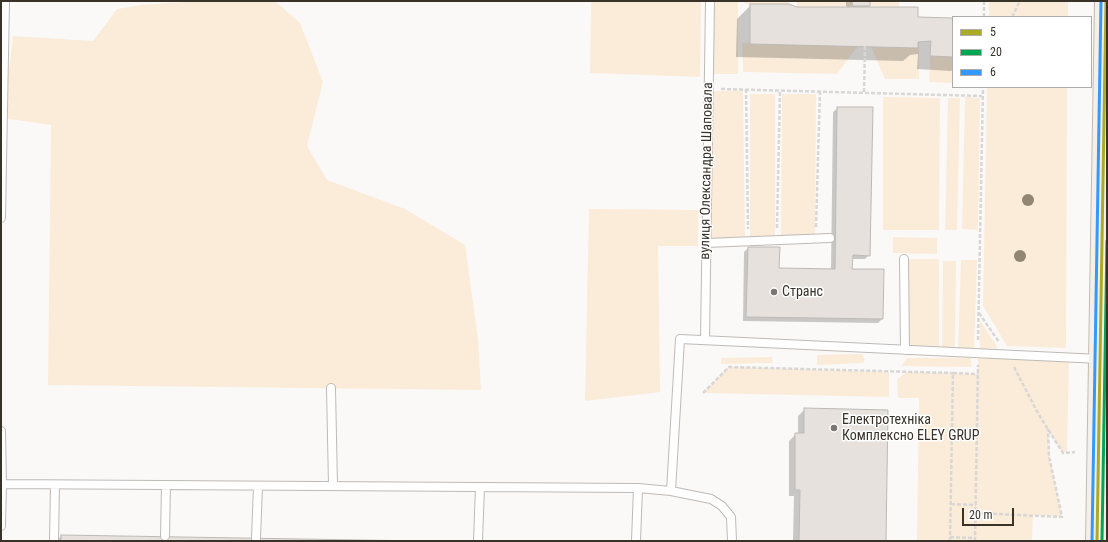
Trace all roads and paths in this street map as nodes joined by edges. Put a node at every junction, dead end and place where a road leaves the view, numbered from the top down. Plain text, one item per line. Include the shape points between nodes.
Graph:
1 (5, 1) edge
2 (710, 1) edge
3 (984, 1) edge
4 (1020, 1) edge
5 (1106, 1) edge
6 (984, 16) edge
7 (1012, 16) edge
8 (865, 46) dead end
9 (709, 88) junction
10 (983, 88) edge
11 (746, 89) junction
12 (780, 90) junction
13 (820, 91) junction
14 (864, 92) junction
15 (982, 96) junction
16 (1106, 98) edge
17 (1, 218) edge
18 (816, 238) junction
19 (830, 238) dead end
20 (777, 240) junction
21 (748, 241) junction
22 (706, 243) junction
23 (904, 259) dead end
24 (979, 312) junction
25 (705, 340) junction
26 (906, 350) junction
27 (978, 353) junction
28 (1007, 354) junction
29 (1100, 359) junction
30 (953, 373) junction
31 (978, 374) junction
32 (331, 388) dead end
33 (703, 394) dead end
34 (1048, 429) junction
35 (1, 431) edge
36 (1075, 452) dead end
37 (1103, 476) edge
38 (2, 484) junction
39 (55, 485) junction
40 (166, 485) junction
41 (258, 486) junction
42 (333, 486) junction
43 (480, 487) junction
44 (638, 488) junction
45 (671, 491) junction
46 (951, 504) junction
47 (976, 505) junction
48 (975, 513) junction
49 (1, 526) edge
50 (165, 536) dead end
51 (950, 537) junction
52 (256, 538) dead end
53 (975, 539) edge
54 (54, 541) edge
55 (478, 541) edge
56 (636, 541) edge
57 (732, 541) edge
58 (950, 541) edge
59 (1097, 541) edge

1 - 17 lane
2 - 9 lane, вулиця Олександра Шаповала
3 - 6 path
4 - 7 path
5 - 16 main road
8 - 14 path
9 - 11 path
9 - 22 lane, вулиця Олександра Шаповала
10 - 15 path
11 - 12 path
11 - 21 path
12 - 13 path
12 - 20 path
13 - 14 path
13 - 18 path
14 - 15 path
15 - 24 path
16 - 29 main road
18 - 19 lane
18 - 20 lane
20 - 21 lane
21 - 22 lane
22 - 25 lane, вулиця Олександра Шаповала
23 - 26 lane
24 - 27 path
24 - 28 path
25 - 26 lane
25 - 45 lane via 680,339
26 - 27 lane
27 - 28 lane
27 - 31 path
28 - 29 lane
28 - 34 path
29 - 37 main road
30 - 31 path
30 - 33 path via 729,367
30 - 46 path
31 - 47 path
32 - 42 lane
34 - 36 path via 1063,453
34 - 48 path via 1049,456 1062,517
35 - 38 lane
37 - 59 main road
38 - 39 lane
38 - 49 lane
39 - 40 lane
39 - 54 lane
40 - 41 lane
40 - 50 lane
41 - 42 lane
41 - 52 lane
42 - 43 lane
43 - 44 lane
43 - 55 lane
44 - 45 lane
44 - 56 lane
45 - 57 lane via 711,499 722,506 732,517
46 - 47 path
46 - 51 path
47 - 48 path
48 - 53 path
51 - 53 path
51 - 58 path

